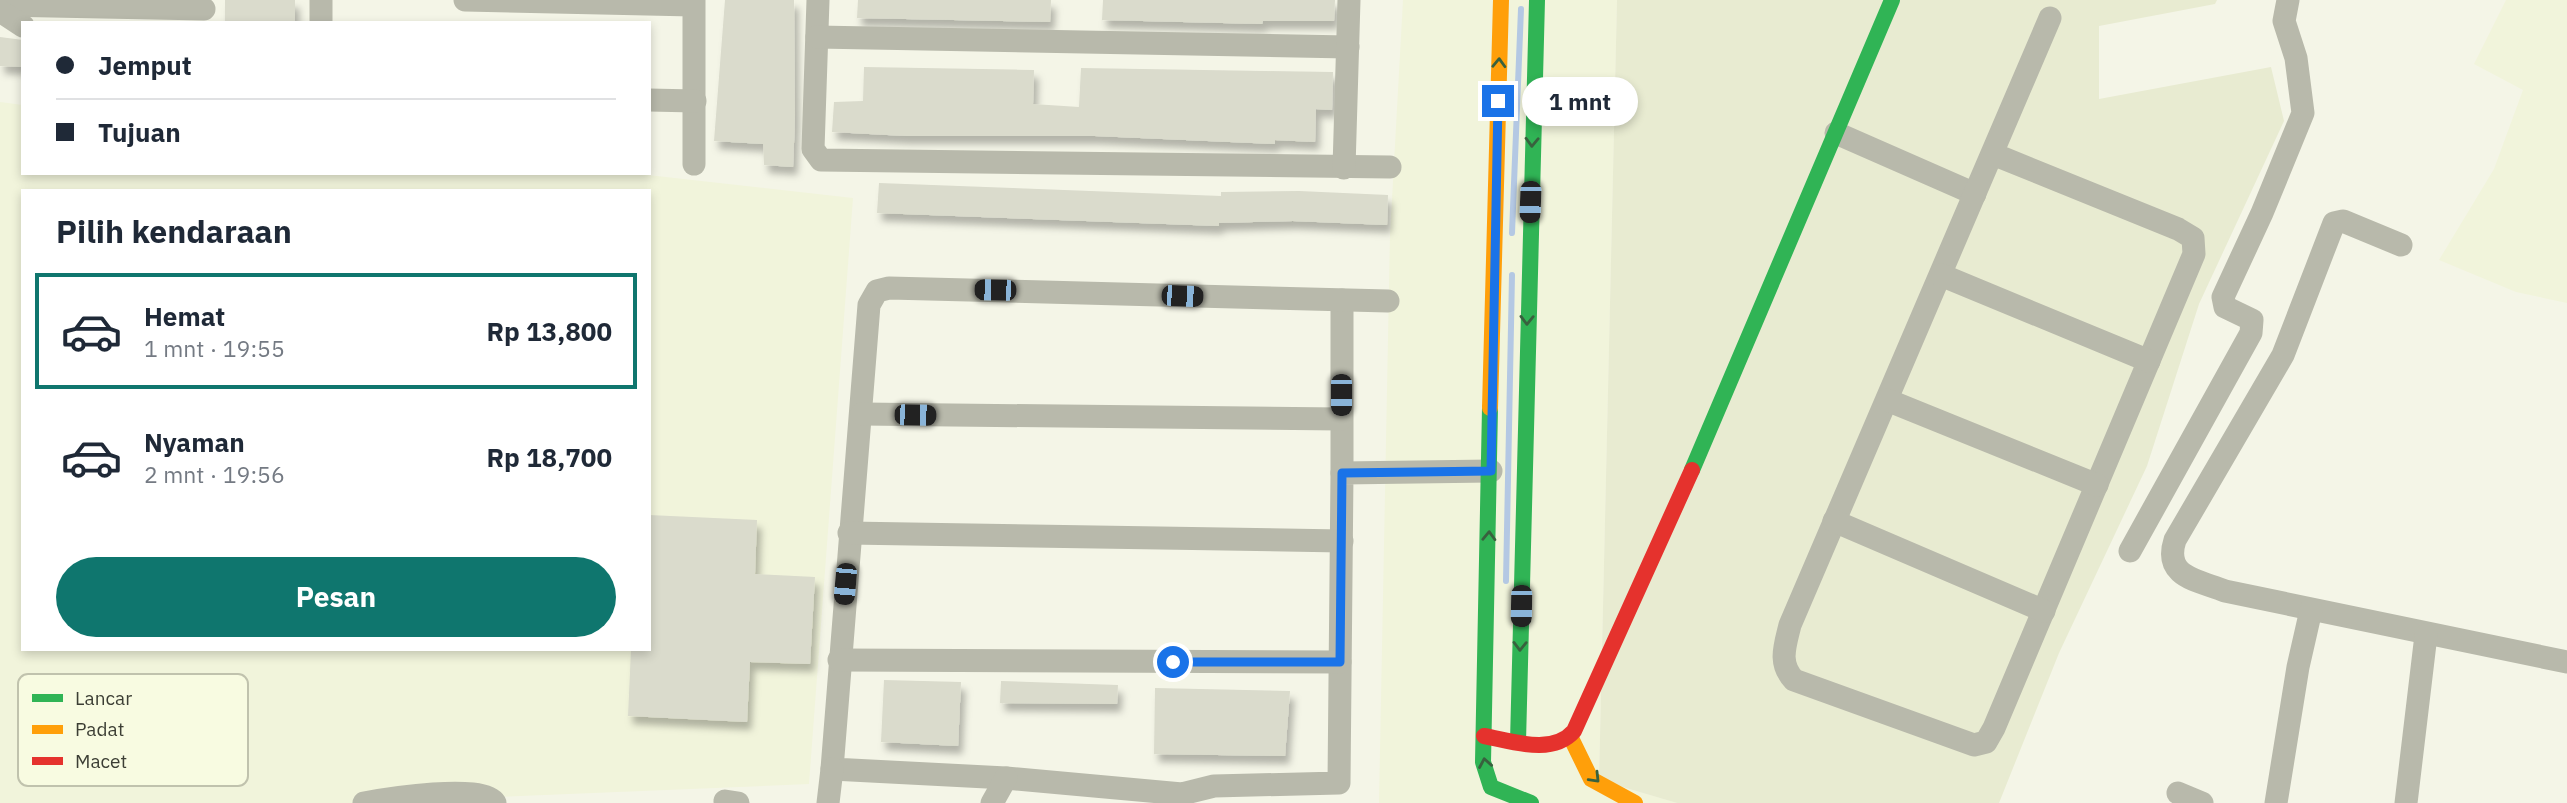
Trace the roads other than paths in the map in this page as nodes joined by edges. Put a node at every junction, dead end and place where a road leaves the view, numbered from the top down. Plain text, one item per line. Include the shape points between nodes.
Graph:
1 (321, 0) edge
2 (465, 0) edge
3 (818, 0) edge
4 (1349, 0) edge
5 (1501, 0) edge
6 (1536, 0) edge
7 (1892, 0) edge
8 (2288, 0) edge
9 (693, 3) edge
10 (0, 5) edge
11 (0, 11) edge
12 (204, 11) edge
13 (2050, 18) dead end
14 (321, 21) edge
15 (21, 25) edge
16 (817, 37) junction
17 (1348, 47) junction
18 (651, 100) edge
19 (695, 101) junction
20 (1836, 133) junction
21 (1993, 154) junction
22 (694, 164) dead end
23 (1390, 167) dead end
24 (1344, 168) junction
25 (1975, 194) junction
26 (2402, 245) dead end
27 (1496, 252) junction
28 (1525, 252) junction
29 (1941, 275) junction
30 (1342, 300) junction
31 (1388, 301) dead end
32 (2252, 320) junction
33 (2288, 336) junction
34 (2149, 362) junction
35 (1887, 400) junction
36 (862, 414) junction
37 (1341, 419) junction
38 (1491, 471) junction
39 (1342, 473) junction
40 (2097, 485) junction
41 (1834, 521) junction
42 (849, 533) junction
43 (1342, 541) junction
44 (2130, 551) dead end
45 (2311, 610) junction
46 (2044, 611) junction
47 (2426, 635) junction
48 (839, 660) junction
49 (1340, 662) junction
50 (2567, 662) edge
51 (1484, 736) junction
52 (1570, 736) junction
53 (1518, 742) junction
54 (832, 769) junction
55 (1006, 778) junction
56 (1339, 793) edge
57 (2178, 793) dead end
58 (1189, 798) edge
59 (364, 803) edge
60 (495, 803) edge
61 (828, 803) edge
62 (992, 803) edge
63 (1531, 803) edge
64 (1635, 803) edge
65 (2202, 803) edge
66 (2276, 803) edge
67 (2406, 803) edge

1 - 14 street
2 - 9 street
3 - 16 street
4 - 17 street
27 -> 5 street
6 -> 28 street
7 - 20 street
8 - 32 street via 2284,21 2296,58 2303,113 2223,297 2225,307
9 - 19 street
10 - 12 street
11 - 15 street
13 - 21 street
16 - 17 street
16 - 24 street via 813,149 817,158 827,162
17 - 24 street
18 - 19 street
19 - 22 street
20 - 25 street
20 - 52 street via 1623,632
21 - 25 street
21 - 34 street via 2193,238 2194,254
23 - 24 street
25 - 29 street
26 - 33 street via 2343,221 2334,223
27 - 28 street
27 - 38 street
28 -> 53 street
29 - 34 street
29 - 35 street
30 - 31 street
30 - 36 street via 889,288 877,292 869,305
30 - 37 street
32 - 33 street
32 - 44 street via 2251,333
33 - 45 street via 2283,355 2170,554 2173,565 2184,575 2225,591
34 - 40 street
35 - 40 street
35 - 41 street
36 - 37 street
36 - 42 street
37 - 39 street
38 - 39 street
51 -> 38 street
39 - 43 street
40 - 46 street
41 - 46 street
41 - 46 street via 1783,651 1785,670 1794,680 1974,745 1986,742
42 - 43 street
42 - 48 street
43 - 49 street
45 - 47 street
45 - 66 street
47 - 50 street
47 - 67 street
48 - 49 street
48 - 54 street
49 - 56 street
51 - 53 street
63 -> 51 street via 1492,787 1483,762
52 - 53 street via 1544,745
52 -> 64 street via 1591,779
54 - 55 street
54 - 61 street
55 - 58 street
55 - 62 street
56 - 58 street via 1214,786
57 - 65 street
59 - 60 street via 432,794 484,795

